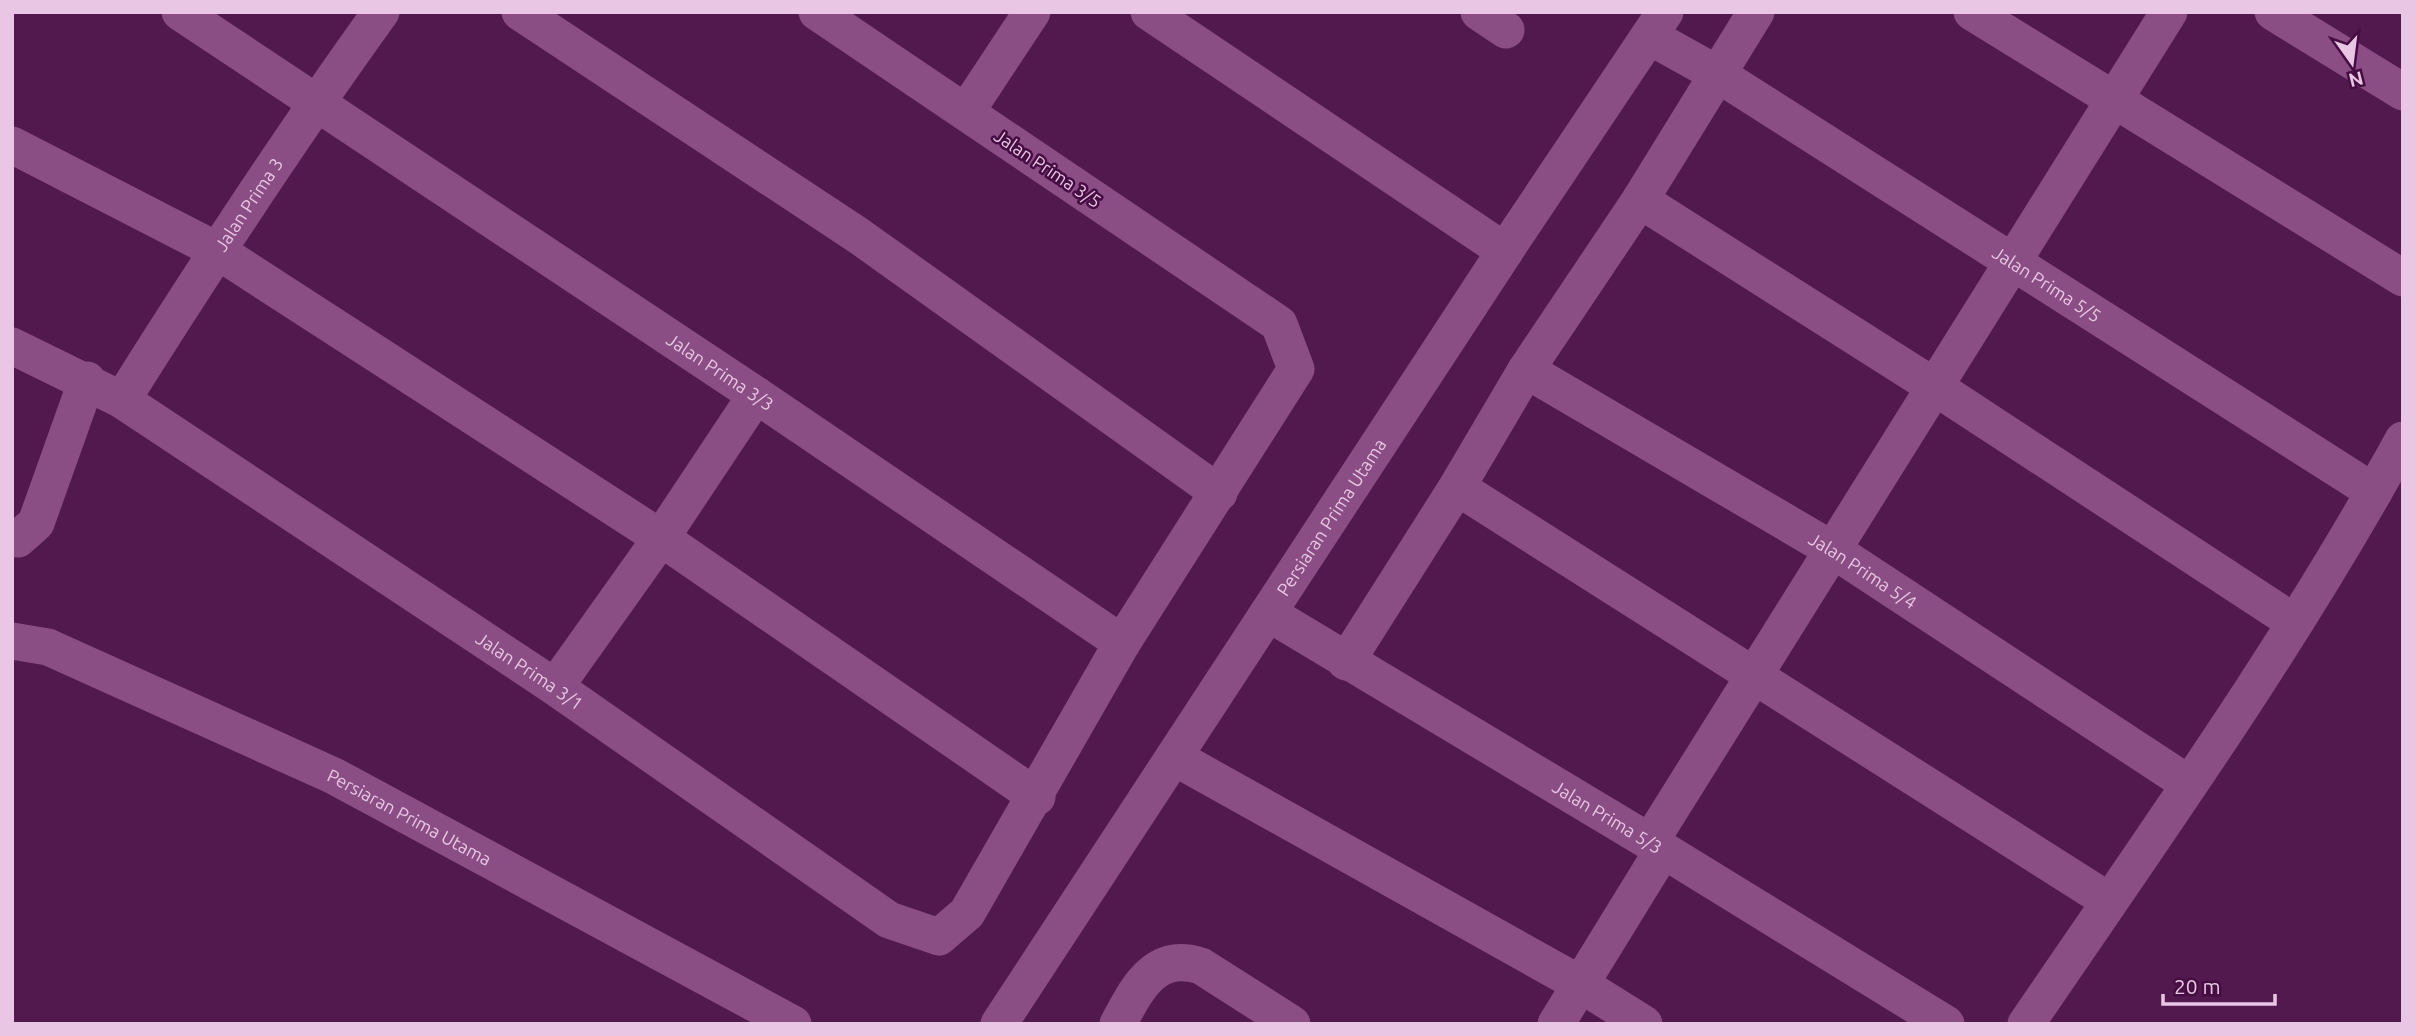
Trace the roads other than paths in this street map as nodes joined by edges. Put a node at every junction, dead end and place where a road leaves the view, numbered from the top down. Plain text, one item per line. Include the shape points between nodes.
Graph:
1 (180, 12) edge
2 (381, 12) edge
3 (520, 12) edge
4 (817, 12) edge
5 (1032, 12) edge
6 (1149, 12) edge
7 (1756, 12) edge
8 (1972, 12) edge
9 (2169, 12) edge
10 (2273, 12) edge
11 (1657, 24) edge
12 (1719, 75) junction
13 (2403, 92) edge
14 (2115, 99) junction
15 (316, 102) junction
16 (966, 113) junction
17 (12, 145) edge
18 (1640, 200) junction
19 (216, 250) junction
20 (1505, 251) junction
21 (2013, 262) junction
22 (2403, 278) edge
23 (12, 346) edge
24 (1526, 370) junction
25 (87, 380) junction
26 (1935, 387) junction
27 (756, 395) junction
28 (122, 400) junction
29 (2403, 440) edge
30 (1457, 487) junction
31 (2375, 492) junction
32 (1219, 493) junction
33 (12, 538) edge
34 (661, 538) junction
35 (1833, 550) junction
36 (1268, 613) junction
37 (2294, 622) junction
38 (12, 641) edge
39 (1122, 643) junction
40 (1346, 662) junction
41 (1754, 676) junction
42 (555, 687) junction
43 (1174, 757) junction
44 (2189, 784) junction
45 (1037, 797) junction
46 (1657, 846) junction
47 (2109, 901) junction
48 (1580, 984) junction
49 (793, 1024) edge
50 (999, 1024) edge
51 (1118, 1024) edge
52 (1292, 1024) edge
53 (1556, 1024) edge
54 (1644, 1024) edge
55 (1946, 1024) edge
56 (2026, 1024) edge

1 - 15 street, Jalan Prima 3/3
2 - 15 street, Jalan Prima 3
3 - 32 street via 859,236
4 - 16 street, Jalan Prima 3/5
5 - 16 street
6 - 20 street
7 - 12 street
8 - 14 street
9 - 14 street
10 - 13 street
11 - 12 street, Jalan Prima 5/5
11 - 20 street, Persiaran Prima Utama
12 - 18 street
12 - 21 street, Jalan Prima 5/5
14 - 21 street
14 - 22 street
15 - 19 street, Jalan Prima 3
15 - 27 street, Jalan Prima 3/3
16 - 32 street, Jalan Prima 3/5 via 1279,324 1296,369
17 - 19 street
18 - 24 street
18 - 26 street
19 - 28 street, Jalan Prima 3
19 - 34 street
20 - 36 street, Persiaran Prima Utama
21 - 26 street
21 - 31 street, Jalan Prima 5/5
23 - 25 street, Jalan Prima 3/1
24 - 30 street
24 - 35 street, Jalan Prima 5/4
25 - 28 street, Jalan Prima 3/1
25 - 33 street via 36,523 18,539
26 - 35 street
26 - 37 street
27 - 34 street
27 - 39 street, Jalan Prima 3/3
28 - 42 street, Jalan Prima 3/1
29 - 31 street
30 - 40 street
30 - 41 street
31 - 37 street
32 - 39 street
34 - 42 street
34 - 45 street
35 - 41 street
35 - 44 street, Jalan Prima 5/4
36 - 40 street, Jalan Prima 5/3
36 - 43 street, Persiaran Prima Utama
37 - 44 street
38 - 49 street, Persiaran Prima Utama via 48,648 334,776
39 - 45 street
40 - 46 street, Jalan Prima 5/3
41 - 46 street
41 - 47 street
42 - 45 street, Jalan Prima 3/1 via 889,920 939,937 967,913
43 - 48 street
43 - 50 street, Persiaran Prima Utama
44 - 47 street
46 - 48 street
46 - 55 street, Jalan Prima 5/3
47 - 56 street
48 - 53 street
48 - 54 street
51 - 52 street via 1146,977 1184,961 1201,966

